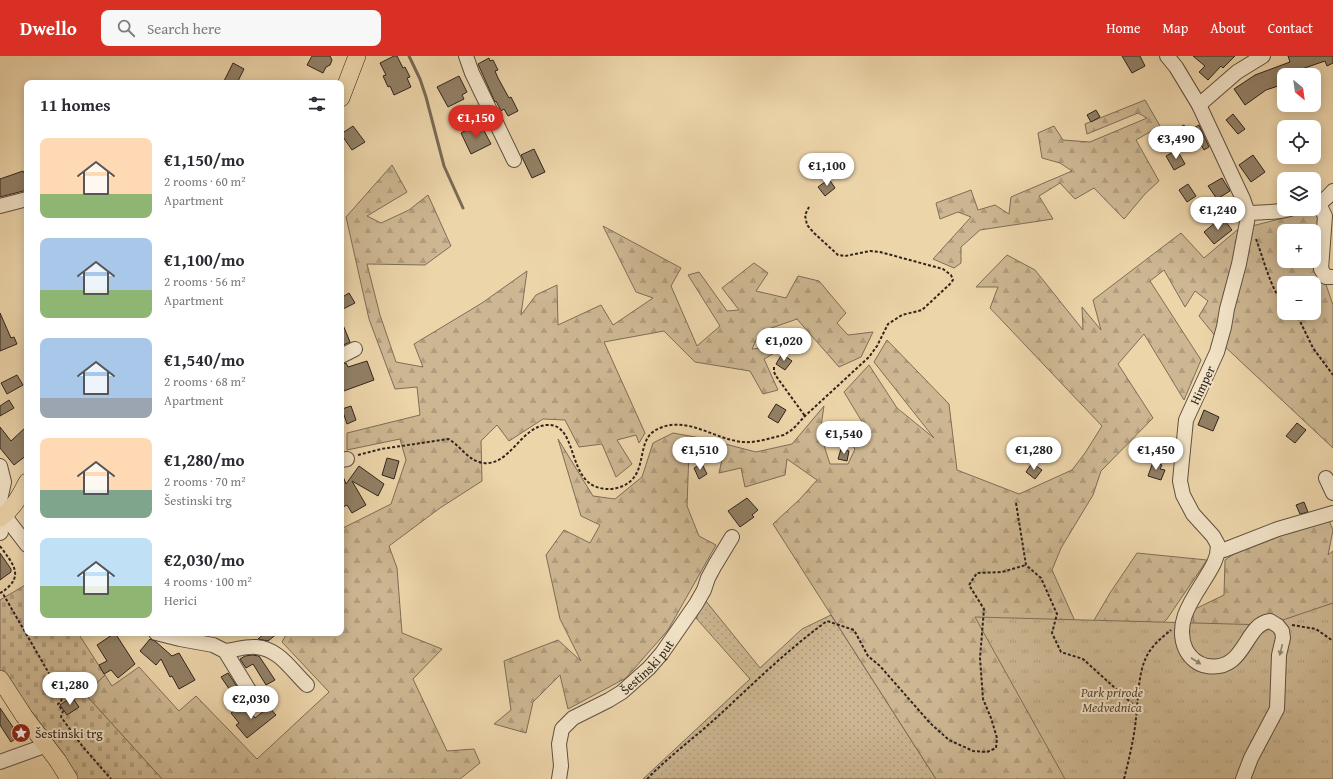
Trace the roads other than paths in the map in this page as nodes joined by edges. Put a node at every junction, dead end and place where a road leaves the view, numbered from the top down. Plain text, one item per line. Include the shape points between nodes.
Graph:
1 (357, 56) edge
2 (466, 56) edge
3 (1167, 56) edge
4 (1263, 56) edge
5 (344, 90) edge
6 (1199, 105) junction
7 (514, 160) dead end
8 (1333, 191) edge
9 (24, 200) edge
10 (1321, 201) edge
11 (0, 206) edge
12 (1321, 210) edge
13 (1277, 212) edge
14 (1248, 213) junction
15 (1333, 277) edge
16 (356, 349) dead end
17 (344, 355) edge
18 (0, 466) edge
19 (1326, 478) dead end
20 (24, 488) edge
21 (1333, 493) edge
22 (1333, 513) edge
23 (1, 524) edge
24 (732, 537) dead end
25 (24, 542) edge
26 (1218, 549) junction
27 (168, 636) edge
28 (225, 651) junction
29 (0, 679) edge
30 (307, 685) dead end
31 (256, 700) dead end
32 (47, 745) junction
33 (0, 762) edge
34 (69, 779) edge
35 (559, 779) edge
36 (1243, 779) edge

1 - 5 main road
2 - 7 street
3 - 6 street
4 - 6 street via 1237,72
6 - 14 street
8 - 10 street
9 - 11 street
12 - 15 street via 1325,216 1321,269 1326,277
13 - 14 street
14 - 26 street, Himper via 1239,264 1217,352 1186,420 1180,481 1183,495 1198,521 1215,539
16 - 17 street
18 - 23 street via 4,482
19 - 21 street
20 - 23 main road
22 - 26 street via 1278,529 1224,550
23 - 25 street
24 - 35 street, Šestinski put via 696,604 649,668 622,692 573,718 562,729 559,744
26 -> 36 street via 1210,572 1183,620 1185,647 1190,657 1202,665 1222,666 1239,654 1257,627 1270,621 1282,630 1283,638 1279,655 1277,709
27 - 28 street via 213,644
28 - 30 street via 256,647 266,650 282,658
28 - 31 street
29 - 32 main road
32 - 33 street
32 - 34 main road

